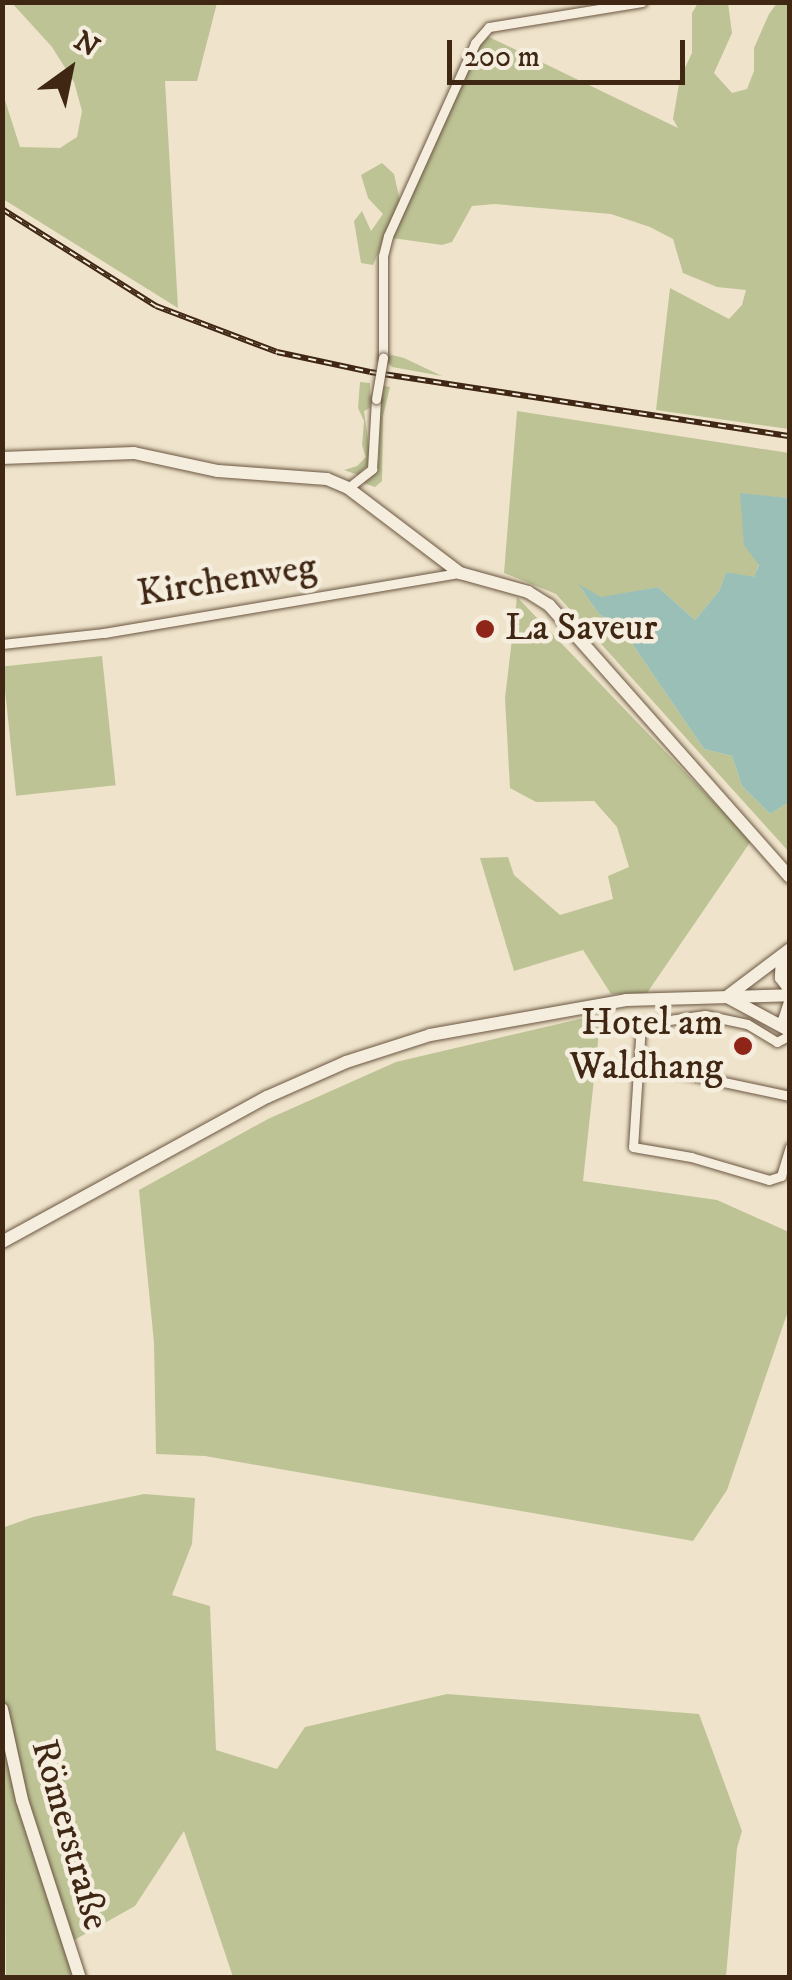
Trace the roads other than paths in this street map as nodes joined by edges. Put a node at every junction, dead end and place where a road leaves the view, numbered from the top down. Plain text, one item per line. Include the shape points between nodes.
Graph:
1 (642, 2) edge
2 (2, 458) edge
3 (348, 488) junction
4 (460, 572) junction
5 (2, 644) edge
6 (790, 877) edge
7 (786, 952) edge
8 (727, 996) junction
9 (790, 996) edge
10 (790, 1032) edge
11 (639, 1064) junction
12 (790, 1096) edge
13 (790, 1147) edge
14 (2, 1242) edge
15 (2, 1709) edge
16 (80, 1978) edge

1 - 3 street, bridge via 489,28 474,43 388,236 372,469
2 - 3 street via 134,452 218,471 327,479
3 - 4 street
4 - 5 street, Kirchenweg
4 - 6 street via 528,592 560,615
7 - 8 street
7 - 9 street via 781,978
8 - 9 street
8 - 10 street
8 - 14 street via 626,1000 520,1016 346,1062 267,1097
9 - 10 street via 784,1020
10 - 11 street via 777,1042 747,1024 705,1015 654,1020 641,1024
11 - 12 street
11 - 13 street via 633,1147 638,1151 691,1157 769,1180 781,1176
15 - 16 street, Römerstraße via 22,1800

